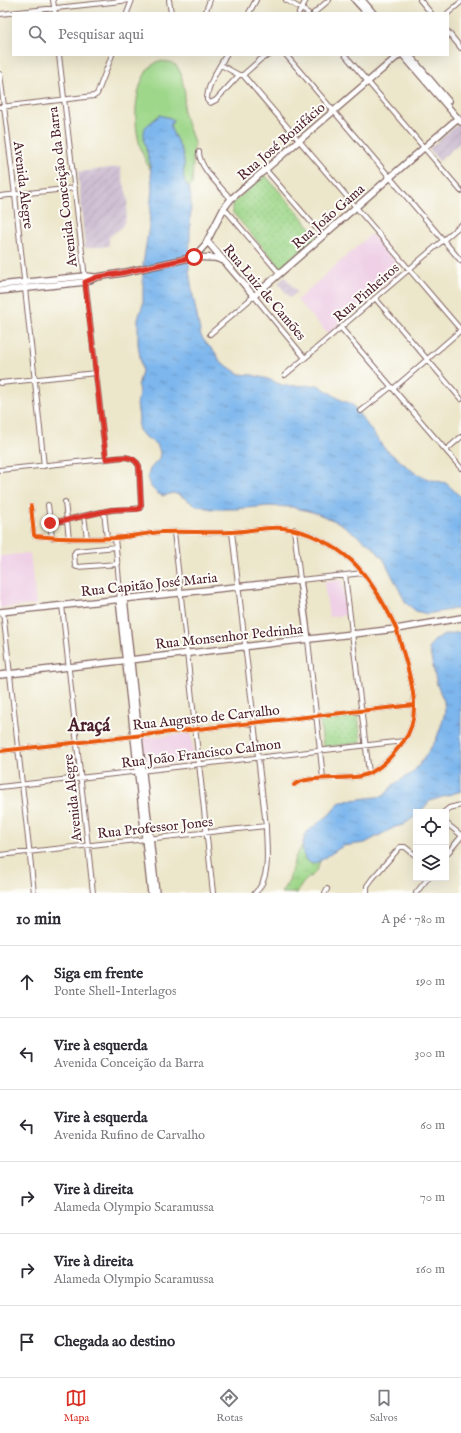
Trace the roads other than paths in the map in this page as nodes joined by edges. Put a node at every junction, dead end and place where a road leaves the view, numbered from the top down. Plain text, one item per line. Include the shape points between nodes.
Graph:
1 (53, 0) edge
2 (132, 0) edge
3 (169, 0) edge
4 (210, 0) edge
5 (256, 0) edge
6 (286, 0) edge
7 (306, 0) edge
8 (329, 0) edge
9 (355, 0) edge
10 (362, 0) edge
11 (420, 0) edge
12 (461, 2) edge
13 (301, 8) junction
14 (54, 11) edge
15 (36, 12) edge
16 (128, 12) edge
17 (171, 12) edge
18 (205, 12) edge
19 (250, 12) edge
20 (299, 12) edge
21 (307, 12) edge
22 (315, 12) edge
23 (365, 12) edge
24 (372, 12) edge
25 (430, 12) edge
26 (449, 12) edge
27 (12, 13) edge
28 (0, 14) edge
29 (449, 33) edge
30 (461, 48) edge
31 (59, 56) edge
32 (112, 56) edge
33 (226, 56) edge
34 (268, 56) edge
35 (287, 56) edge
36 (346, 56) edge
37 (398, 56) edge
38 (404, 56) edge
39 (410, 56) edge
40 (221, 65) junction
41 (0, 74) edge
42 (241, 75) junction
43 (368, 82) junction
44 (64, 100) junction
45 (1, 106) edge
46 (334, 111) junction
47 (460, 118) edge
48 (300, 141) junction
49 (424, 148) junction
50 (199, 152) dead end
51 (266, 170) junction
52 (390, 178) junction
53 (74, 188) junction
54 (461, 191) edge
55 (15, 195) junction
56 (0, 196) edge
57 (231, 199) junction
58 (356, 207) junction
59 (224, 208) junction
60 (461, 225) edge
61 (323, 236) junction
62 (443, 240) junction
63 (207, 241) junction
64 (193, 258) junction
65 (461, 261) edge
66 (225, 262) junction
67 (409, 269) junction
68 (280, 274) junction
69 (85, 279) junction
70 (0, 285) edge
71 (25, 286) junction
72 (0, 291) edge
73 (254, 296) junction
74 (375, 298) junction
75 (341, 328) junction
76 (461, 330) edge
77 (210, 334) dead end
78 (305, 358) junction
79 (427, 359) junction
80 (96, 373) junction
81 (286, 375) dead end
82 (35, 380) junction
83 (0, 383) edge
84 (392, 388) junction
85 (461, 399) edge
86 (361, 411) dead end
87 (461, 437) edge
88 (446, 450) junction
89 (106, 459) junction
90 (44, 466) junction
91 (461, 468) edge
92 (0, 470) edge
93 (65, 502) dead end
94 (48, 505) dead end
95 (31, 506) dead end
96 (104, 512) junction
97 (84, 516) junction
98 (67, 521) junction
99 (50, 523) junction
100 (294, 529) junction
101 (174, 532) junction
102 (232, 532) junction
103 (52, 538) junction
104 (87, 538) junction
105 (108, 538) junction
106 (115, 538) junction
107 (70, 539) junction
108 (116, 547) junction
109 (118, 564) junction
110 (363, 573) junction
111 (345, 575) junction
112 (300, 580) junction
113 (238, 587) junction
114 (180, 593) junction
115 (121, 599) junction
116 (62, 605) junction
117 (1, 612) edge
118 (461, 618) edge
119 (396, 629) junction
120 (352, 634) junction
121 (308, 640) junction
122 (245, 647) junction
123 (187, 653) junction
124 (128, 660) junction
125 (69, 667) junction
126 (0, 674) edge
127 (10, 674) junction
128 (414, 705) junction
129 (362, 711) junction
130 (316, 716) junction
131 (254, 723) junction
132 (195, 730) junction
133 (136, 736) junction
134 (404, 741) junction
135 (77, 743) junction
136 (366, 745) junction
137 (18, 749) junction
138 (320, 750) junction
139 (0, 751) edge
140 (258, 758) junction
141 (199, 764) junction
142 (140, 771) junction
143 (369, 773) junction
144 (81, 778) junction
145 (322, 778) junction
146 (22, 784) junction
147 (294, 785) dead end
148 (0, 787) edge
149 (461, 805) edge
150 (448, 809) edge
151 (266, 826) junction
152 (449, 826) edge
153 (206, 832) junction
154 (461, 836) edge
155 (147, 839) junction
156 (88, 845) junction
157 (449, 851) edge
158 (29, 852) junction
159 (413, 854) edge
160 (0, 855) edge
161 (426, 881) edge
162 (367, 891) edge
163 (34, 893) edge
164 (93, 893) edge
165 (151, 893) edge
166 (156, 893) edge
167 (213, 893) edge
168 (256, 893) edge
169 (416, 893) edge

1 - 14 street
2 - 14 street
2 - 16 street
3 - 17 street
4 - 18 street
5 - 19 street
6 - 13 street
7 - 13 street
8 - 22 street
9 - 23 main road
10 - 24 main road
11 - 25 street
12 - 26 street
13 - 20 street
13 - 21 street
14 - 15 street
27 - 28 street
29 - 30 street
31 - 44 street, Avenida Conceição da Barra
32 - 44 street via 96,95
33 - 40 street
34 - 42 street
35 - 46 street
36 - 43 street
37 - 43 main road, Rua José Bonifácio
38 - 47 main road
39 - 47 main road
40 - 42 street
40 - 42 street via 207,94 210,103
41 - 45 street, Avenida Alegre
42 - 48 street
43 - 46 main road, Rua José Bonifácio
43 - 49 street
44 - 45 street
44 - 53 street, Avenida Conceição da Barra
45 - 55 street, Avenida Alegre
46 - 48 main road, Rua José Bonifácio
46 - 52 street
47 - 49 main road, Rua João Gama
48 - 51 main road, Rua José Bonifácio
48 - 58 street
49 - 52 main road, Rua João Gama
49 - 54 street
50 - 57 street via 205,169
51 - 57 main road, Rua José Bonifácio
51 - 61 street
52 - 58 main road, Rua João Gama
52 - 62 street
53 - 55 street
53 - 69 street, Avenida Conceição da Barra
55 - 56 street
55 - 71 street, Avenida Alegre
57 - 59 main road, Rua José Bonifácio
58 - 61 main road, Rua João Gama
58 - 67 street
59 - 63 main road, Rua José Bonifácio
59 - 68 street
60 - 62 street, Rua Pinheiros
61 - 68 main road, Rua João Gama
62 - 65 street
62 - 67 street, Rua Pinheiros
63 - 64 main road, Rua José Bonifácio
63 - 66 main road, Rua Luiz de Camões
64 - 66 main road via 214,258
64 - 69 main road
66 - 73 main road, Rua Luiz de Camões
67 - 74 street, Rua Pinheiros
67 - 76 street
68 - 73 main road, Rua João Gama
69 - 71 main road
69 - 80 street, Avenida Conceição da Barra
70 - 71 main road
71 - 72 main road
71 - 82 street, Avenida Alegre
73 - 77 street, Rua João Gama
73 - 78 street, Rua Luiz de Camões
74 - 75 street, Rua Pinheiros
74 - 79 street
75 - 78 street, Rua Pinheiros
75 - 84 street
76 - 79 street
78 - 81 street, Rua Pinheiros
79 - 84 street
79 - 85 street
80 - 82 street
80 - 89 street, Avenida Conceição da Barra
82 - 83 street
82 - 90 street, Avenida Alegre
84 - 86 street
84 - 88 street
87 - 88 street
88 - 91 street
89 - 90 street
89 - 96 street via 125,457 134,460 139,466 141,507
90 - 92 street
93 - 98 street
94 - 99 street
95 - 103 street via 34,536
96 - 97 street
96 - 105 street
97 - 98 street
97 - 104 street
98 - 99 street
98 - 107 street
99 - 103 street
100 - 102 street via 267,528
100 - 110 street via 336,550 353,561
100 - 112 street
101 - 102 street
101 - 106 street
101 - 114 street
102 - 113 street
103 - 107 street
104 - 105 street
104 - 107 street
105 - 106 street
106 - 108 street
108 - 109 street
108 - 109 street via 75,551 75,566
109 - 115 street
110 - 111 street
110 - 119 street
111 - 112 street
111 - 120 street
112 - 113 main road, Rua Capitão José Maria
112 - 121 main road
113 - 114 main road, Rua Capitão José Maria
113 - 122 street
114 - 115 main road, Rua Capitão José Maria
114 - 123 street
115 - 116 main road, Rua Capitão José Maria
115 - 124 main road
116 - 117 main road, Rua Capitão José Maria
116 - 125 street, Avenida Alegre
117 - 127 street
118 - 119 main road, Rua Monsenhor Pedrinha
119 - 120 main road, Rua Monsenhor Pedrinha
119 - 128 street via 411,677
120 - 121 main road, Rua Monsenhor Pedrinha
120 - 129 street
121 - 122 main road, Rua Monsenhor Pedrinha
121 - 130 street
122 - 123 main road, Rua Monsenhor Pedrinha
122 - 131 street
123 - 124 main road, Rua Monsenhor Pedrinha
123 - 132 street
124 - 125 main road, Rua Monsenhor Pedrinha
124 - 133 main road
125 - 127 main road, Rua Monsenhor Pedrinha
125 - 135 street, Avenida Alegre
126 - 127 main road, Rua Monsenhor Pedrinha
127 - 137 street
128 - 129 street, Rua Augusto de Carvalho
128 - 134 street via 410,731
129 - 130 street, Rua Augusto de Carvalho
129 - 136 street
130 - 131 street, Rua Augusto de Carvalho
130 - 138 street
131 - 132 street, Rua Augusto de Carvalho
131 - 140 street
132 - 133 street, Rua Augusto de Carvalho
132 - 141 street
133 - 135 street, Rua Augusto de Carvalho
133 - 142 main road
134 - 136 street, Rua João Francisco Calmon
134 - 143 street via 387,760
135 - 137 street, Rua Augusto de Carvalho
135 - 144 street, Avenida Alegre
136 - 138 street, Rua João Francisco Calmon
136 - 143 street
137 - 139 street, Rua Augusto de Carvalho
137 - 146 street
138 - 140 street, Rua João Francisco Calmon
138 - 145 street
140 - 141 street, Rua João Francisco Calmon
140 - 151 street
141 - 142 street, Rua João Francisco Calmon
141 - 153 street
142 - 144 street, Rua João Francisco Calmon
142 - 155 main road
143 - 145 street via 360,776
144 - 146 street, Rua João Francisco Calmon
144 - 156 street, Avenida Alegre
145 - 147 street
146 - 148 street, Rua João Francisco Calmon
146 - 158 street
149 - 150 street
151 - 153 street, Rua Professor Jones
151 - 168 street via 267,870 264,881
152 - 154 street
153 - 155 street, Rua Professor Jones
153 - 167 street
154 - 157 street
155 - 156 street, Rua Professor Jones
155 - 165 main road
155 - 166 main road
156 - 158 street, Rua Professor Jones
156 - 164 street, Avenida Alegre
158 - 160 street, Rua Professor Jones
158 - 163 street
159 - 162 street via 405,847 400,847 372,879
161 - 169 street

